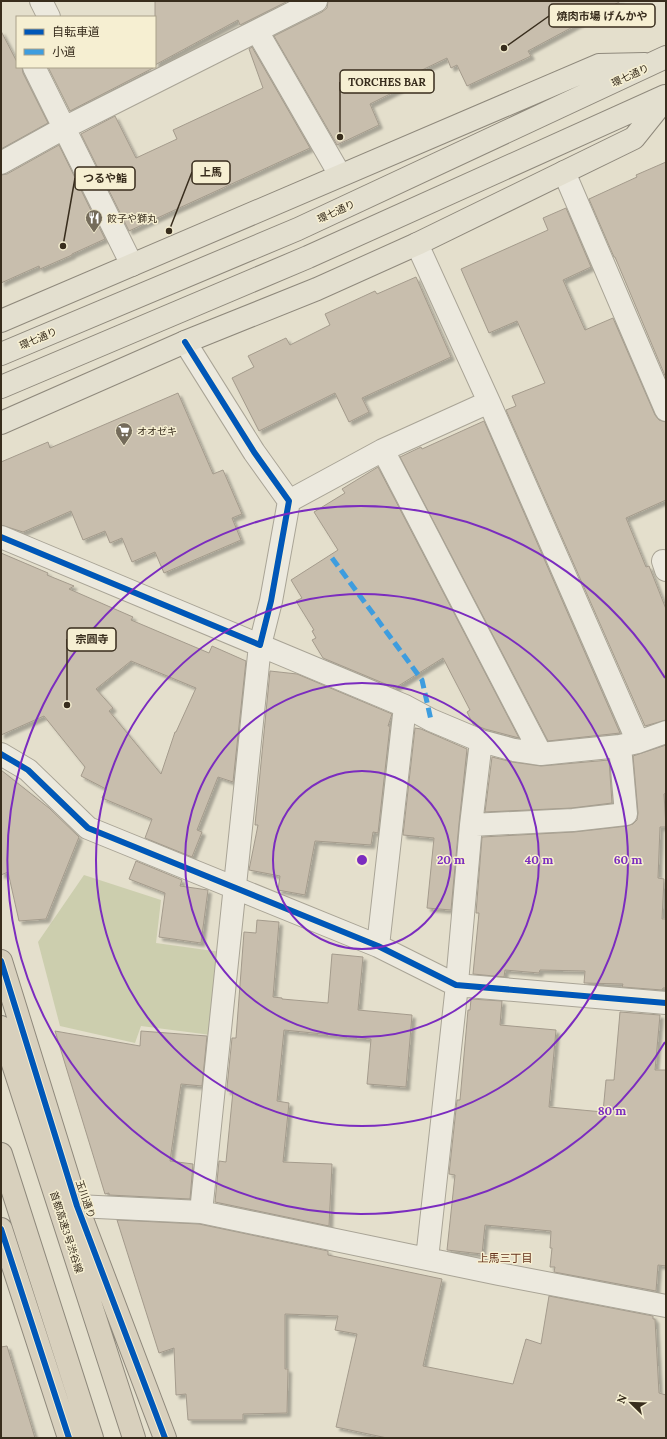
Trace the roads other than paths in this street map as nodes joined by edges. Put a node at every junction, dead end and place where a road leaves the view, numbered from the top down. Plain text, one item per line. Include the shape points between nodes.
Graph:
1 (41, 1) edge
2 (316, 1) edge
3 (48, 16) edge
4 (257, 31) junction
5 (660, 60) edge
6 (34, 68) edge
7 (666, 97) edge
8 (64, 128) junction
9 (1, 163) edge
10 (564, 172) junction
11 (340, 175) junction
12 (416, 244) junction
13 (132, 265) junction
14 (1, 321) edge
15 (185, 342) junction
16 (1, 354) edge
17 (1, 388) edge
18 (489, 402) junction
19 (666, 410) edge
20 (1, 423) edge
21 (383, 450) junction
22 (289, 501) junction
23 (1, 537) edge
24 (260, 645) junction
25 (405, 706) junction
26 (666, 732) edge
27 (481, 741) junction
28 (629, 744) junction
29 (1, 754) edge
30 (541, 754) junction
31 (472, 825) junction
32 (234, 888) junction
33 (378, 946) junction
34 (1, 961) edge
35 (456, 985) junction
36 (666, 1003) edge
37 (1, 1026) edge
38 (1, 1154) edge
39 (77, 1206) junction
40 (201, 1212) junction
41 (1, 1229) edge
42 (427, 1259) junction
43 (666, 1306) edge
44 (69, 1438) edge
45 (92, 1438) edge
46 (134, 1438) edge
47 (165, 1438) edge

1 - 3 street
2 - 4 street
4 - 8 street
4 - 11 street
5 - 11 main road via 599,65
5 - 16 main road, 環七通り via 298,229
6 - 8 street
7 - 10 main road via 634,138
7 - 17 main road via 308,257
8 - 9 street
8 - 13 street
10 - 12 main road
10 - 19 street
11 - 13 main road
12 - 15 main road via 317,289
12 - 18 street
13 - 14 main road
15 - 20 main road
15 - 22 street via 254,452
18 - 21 street
18 - 28 street
21 - 22 street
21 - 30 street
22 - 24 street via 271,601
23 - 24 street
24 - 25 street
24 - 32 street
25 - 27 street
25 - 33 street
26 - 28 street
27 - 30 street
27 - 31 street
28 - 30 street
28 - 31 street via 626,814 573,820
29 - 32 street via 28,770 88,828
31 - 35 street
32 - 33 street
32 - 40 street
33 - 35 street
34 - 39 highway, 玉川通り
35 - 36 street
35 - 42 street
37 - 46 highway, 首都高速3号渋谷線
38 - 45 highway
39 - 40 street
39 - 47 highway, 玉川通り
40 - 42 street
41 - 44 highway
42 - 43 street

